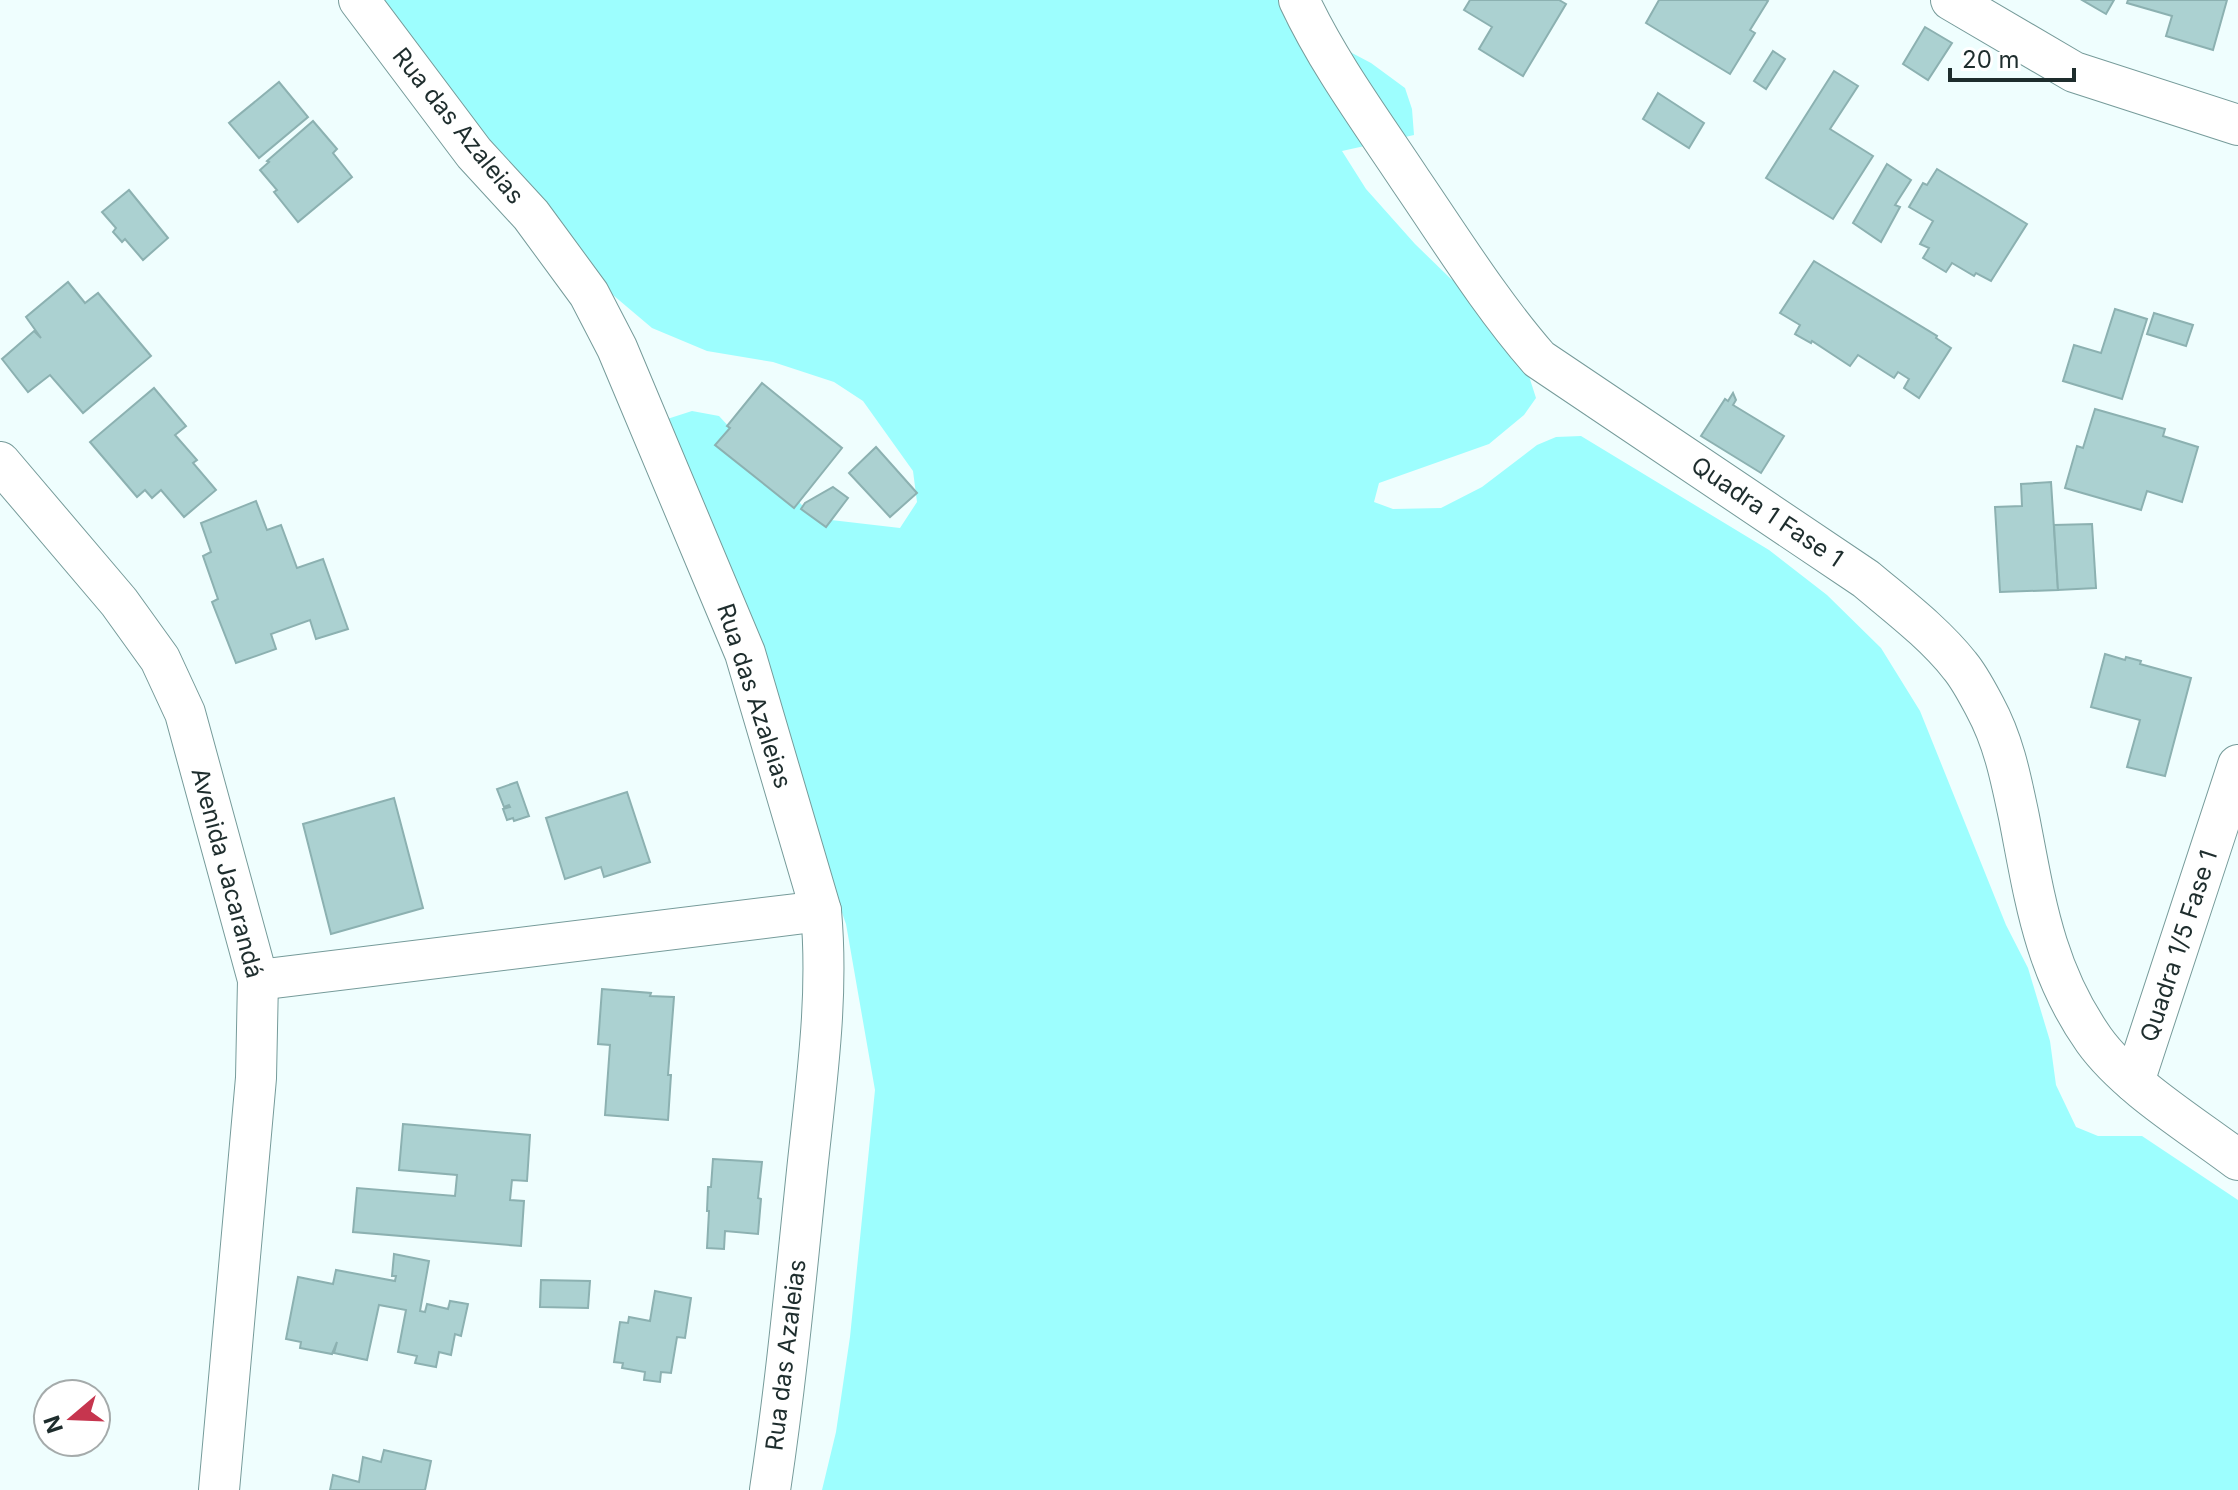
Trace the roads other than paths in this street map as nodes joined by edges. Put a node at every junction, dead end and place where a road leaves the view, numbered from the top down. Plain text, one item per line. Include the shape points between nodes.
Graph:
1 (359, 0) edge
2 (1299, 0) edge
3 (1951, 0) edge
4 (2238, 125) edge
5 (0, 462) edge
6 (2238, 765) edge
7 (821, 911) junction
8 (258, 980) junction
9 (2134, 1082) junction
10 (2238, 1160) edge
11 (219, 1490) edge
12 (770, 1490) edge

1 - 7 street, Rua das Azaleias via 474,153 531,215 589,294 617,348 745,653
2 - 9 street, Quadra 1 Fase 1 via 1387,145 1487,293 1539,359 1866,579 1960,666 1986,708 2007,762 2040,922 2062,986 2094,1040
3 - 4 street via 2074,72
5 - 8 street, Avenida Jacarandá via 119,602 160,659 185,713
6 - 9 street, Quadra 1/5 Fase 1
7 - 8 street
7 - 12 street, Rua das Azaleias via 821,1030
8 - 11 street, Avenida Jacarandá via 256,1078
9 - 10 street, Quadra 1 Fase 1

